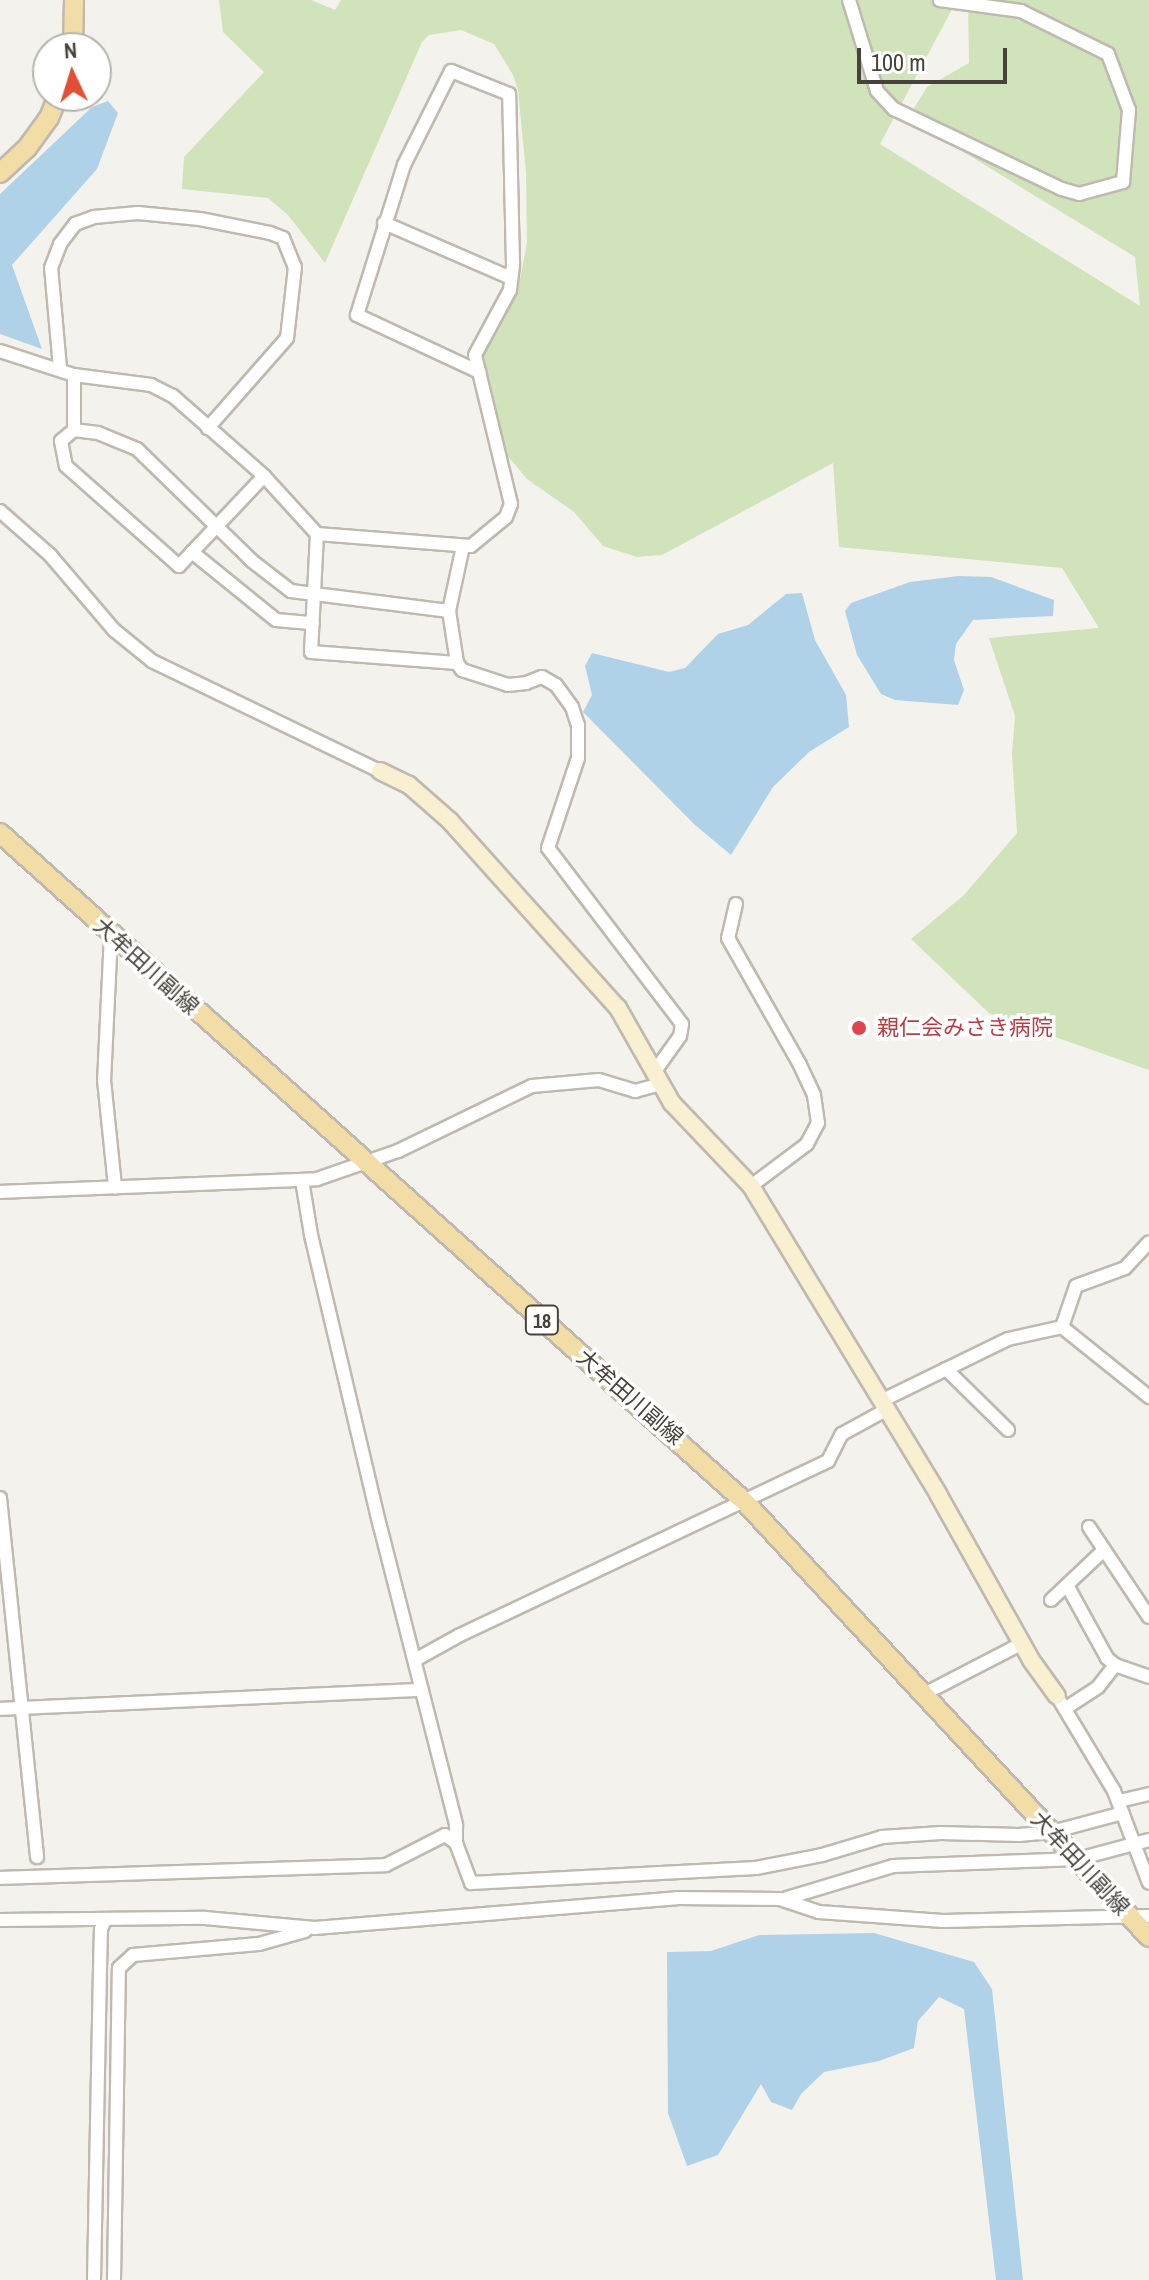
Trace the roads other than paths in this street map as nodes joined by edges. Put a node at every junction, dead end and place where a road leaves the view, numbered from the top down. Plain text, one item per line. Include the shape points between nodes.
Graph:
1 (74, 0) edge
2 (849, 0) edge
3 (940, 0) edge
4 (73, 32) edge
5 (51, 112) edge
6 (0, 173) edge
7 (384, 223) junction
8 (511, 278) junction
9 (0, 351) edge
10 (60, 368) junction
11 (479, 372) junction
12 (74, 375) junction
13 (208, 428) junction
14 (74, 430) junction
15 (264, 476) junction
16 (0, 511) edge
17 (216, 526) junction
18 (317, 534) junction
19 (463, 546) junction
20 (192, 552) junction
21 (316, 595) junction
22 (449, 611) junction
23 (313, 623) junction
24 (457, 663) junction
25 (380, 771) joint
26 (0, 833) edge
27 (736, 904) dead end
28 (111, 934) junction
29 (658, 1078) junction
30 (367, 1164) junction
31 (302, 1180) junction
32 (751, 1186) junction
33 (115, 1187) junction
34 (0, 1192) edge
35 (1149, 1242) edge
36 (1062, 1327) junction
37 (946, 1369) junction
38 (1149, 1397) edge
39 (884, 1405) junction
40 (1008, 1430) dead end
41 (0, 1498) edge
42 (744, 1501) junction
43 (1089, 1527) dead end
44 (1104, 1550) junction
45 (1068, 1587) junction
46 (1051, 1600) dead end
47 (1149, 1617) edge
48 (1021, 1644) junction
49 (415, 1660) junction
50 (1115, 1665) junction
51 (1149, 1677) edge
52 (422, 1690) junction
53 (926, 1693) junction
54 (1062, 1702) junction
55 (22, 1708) junction
56 (0, 1709) edge
57 (1149, 1794) edge
58 (1121, 1807) junction
59 (1054, 1834) junction
60 (1149, 1840) edge
61 (1133, 1842) junction
62 (456, 1843) junction
63 (37, 1857) dead end
64 (1075, 1857) junction
65 (0, 1878) edge
66 (1149, 1883) edge
67 (780, 1899) junction
68 (1140, 1917) edge
69 (0, 1920) edge
70 (105, 1920) junction
71 (315, 1928) junction
72 (1149, 1937) edge
73 (94, 2280) edge
74 (114, 2280) edge

1 - 4 main road
2 - 3 street via 877,91 894,109 1062,189 1079,194 1123,182 1129,110 1108,54 1021,11
5 - 6 main road via 35,138
7 - 8 street
7 - 8 street via 404,165 451,71 509,94
7 - 11 street via 357,315
8 - 11 street via 510,290 475,355
9 - 10 street
10 - 12 street
10 - 13 street via 51,268 75,224 138,213 200,219 283,238 295,267 287,338
11 - 19 street via 511,504 506,517 471,546
12 - 13 street via 151,385 173,396
12 - 14 street
13 - 15 street
14 - 17 street via 98,433 137,449
14 - 20 street via 61,441 66,466 179,566
15 - 17 street
15 - 18 street
16 - 25 street via 50,555 114,630 152,661
17 - 20 street
17 - 21 street via 291,591
18 - 19 street
18 - 21 street
19 - 22 street
20 - 23 street via 276,620
21 - 22 street
21 - 23 street
22 - 24 street
23 - 24 street via 311,652
24 - 29 street via 462,670 508,685 542,677 556,685 572,707 578,758 548,848 682,1024
25 - 29 street via 409,785 450,821 618,1008
26 - 28 main road, 大牟田川副線 / 18
27 - 32 street via 728,938 805,1075 818,1123 807,1144
28 - 30 main road, 大牟田川副線 / 18
28 - 33 street via 104,1080
29 - 30 street via 635,1091 599,1080 532,1086
29 - 32 street via 690,1123
30 - 31 street
30 - 42 main road, 大牟田川副線 / 18
31 - 33 street
31 - 49 street via 314,1251
32 - 39 street
33 - 34 street
35 - 36 street via 1125,1268 1076,1286
36 - 37 street via 1008,1339
36 - 38 street
37 - 39 street
37 - 40 street
39 - 42 street via 842,1434 828,1461
39 - 48 street
41 - 55 street
42 - 49 street
42 - 53 main road, 大牟田川副線 / 18
43 - 44 street
44 - 45 street
44 - 47 street
45 - 46 street
45 - 50 street
48 - 53 street
48 - 54 street
49 - 52 street
50 - 51 street
50 - 54 street via 1098,1687
52 - 55 street
52 - 62 street
53 - 59 main road, 大牟田川副線 / 18
54 - 58 street
55 - 56 street
55 - 63 street
57 - 58 street
58 - 59 street
58 - 61 street
59 - 62 street via 882,1837 756,1868 471,1883
59 - 64 main road, 大牟田川副線 / 18
60 - 61 street
61 - 64 street
61 - 66 street
62 - 65 street via 445,1835 386,1865
64 - 67 street via 893,1866
64 - 68 main road, 大牟田川副線 / 18
67 - 68 street via 819,1912 943,1921
67 - 71 street via 677,1898
68 - 72 main road, 大牟田川副線 / 18
69 - 70 street
70 - 71 street via 205,1918
70 - 73 street
71 - 74 street via 259,1944 133,1955 122,1963

